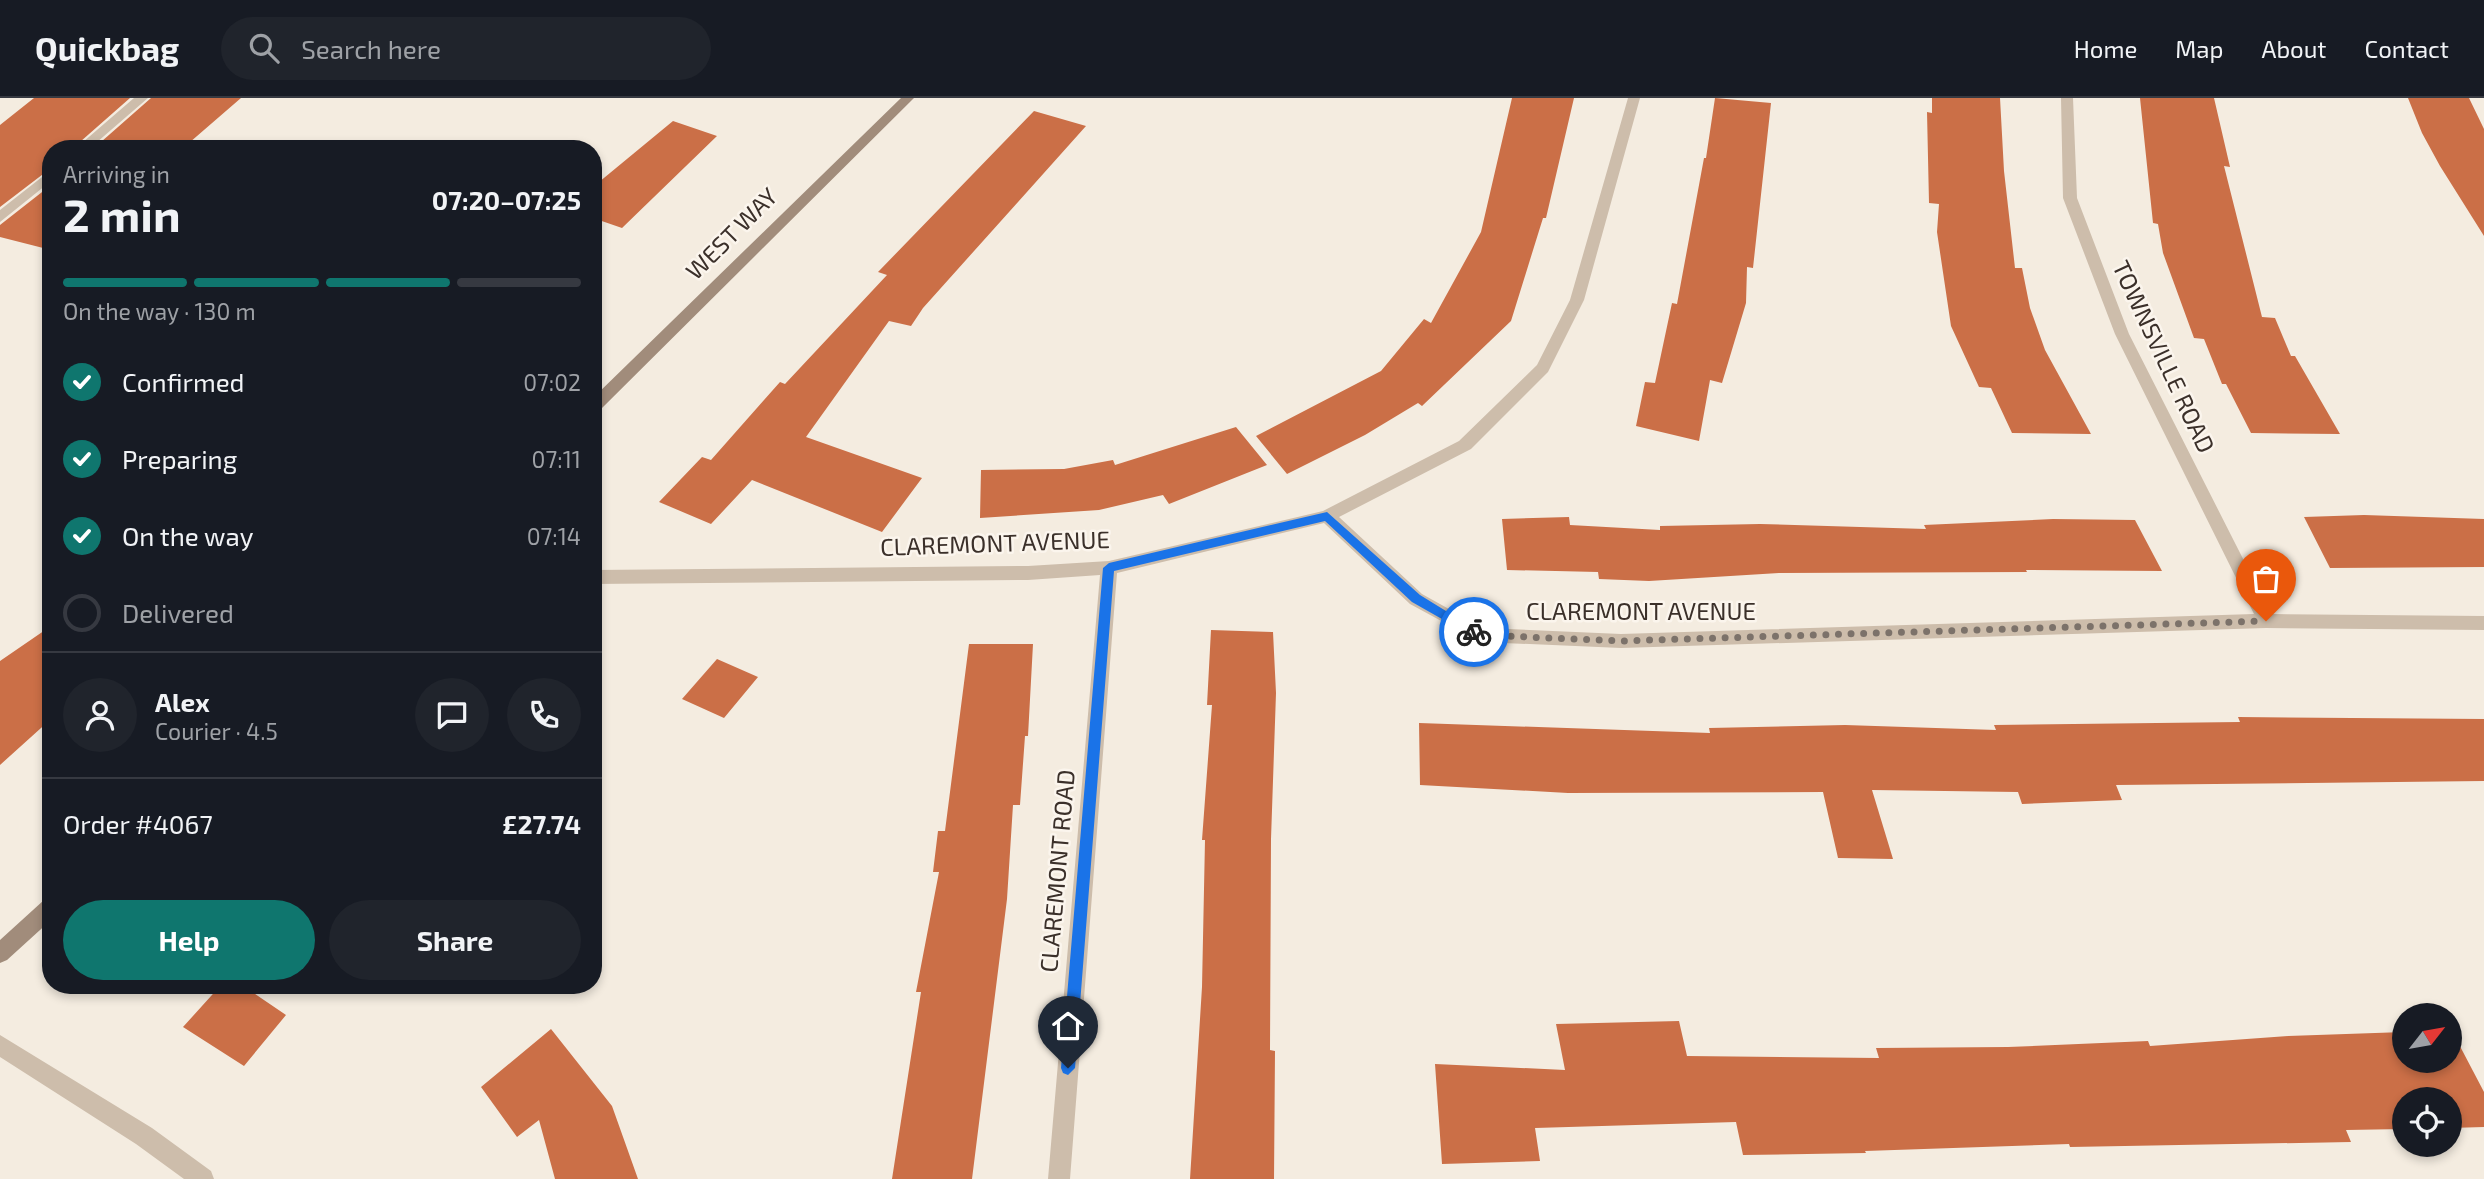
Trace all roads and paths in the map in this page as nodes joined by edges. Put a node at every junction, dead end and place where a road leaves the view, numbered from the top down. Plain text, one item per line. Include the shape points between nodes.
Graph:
1 (142, 98) edge
2 (908, 98) edge
3 (1634, 98) edge
4 (2067, 98) edge
5 (92, 140) edge
6 (42, 182) edge
7 (0, 217) edge
8 (602, 399) edge
9 (1327, 516) junction
10 (1109, 568) junction
11 (602, 577) edge
12 (2266, 621) junction
13 (2484, 623) edge
14 (42, 915) edge
15 (0, 953) edge
16 (0, 1045) edge
17 (203, 1179) edge
18 (1059, 1179) edge

1 - 5 street
2 - 8 street, WEST WAY
3 - 9 street via 1577,300 1543,368 1465,445
4 - 12 street, TOWNSVILLE ROAD via 2074,211 2122,334
6 - 7 street
9 - 10 street, CLAREMONT AVENUE
9 - 12 street, CLAREMONT AVENUE via 1416,599 1480,635 1621,641
10 - 11 street, CLAREMONT AVENUE via 1028,573
10 - 18 street, CLAREMONT ROAD
12 - 13 street, CLAREMONT AVENUE
14 - 15 street
16 - 17 street

